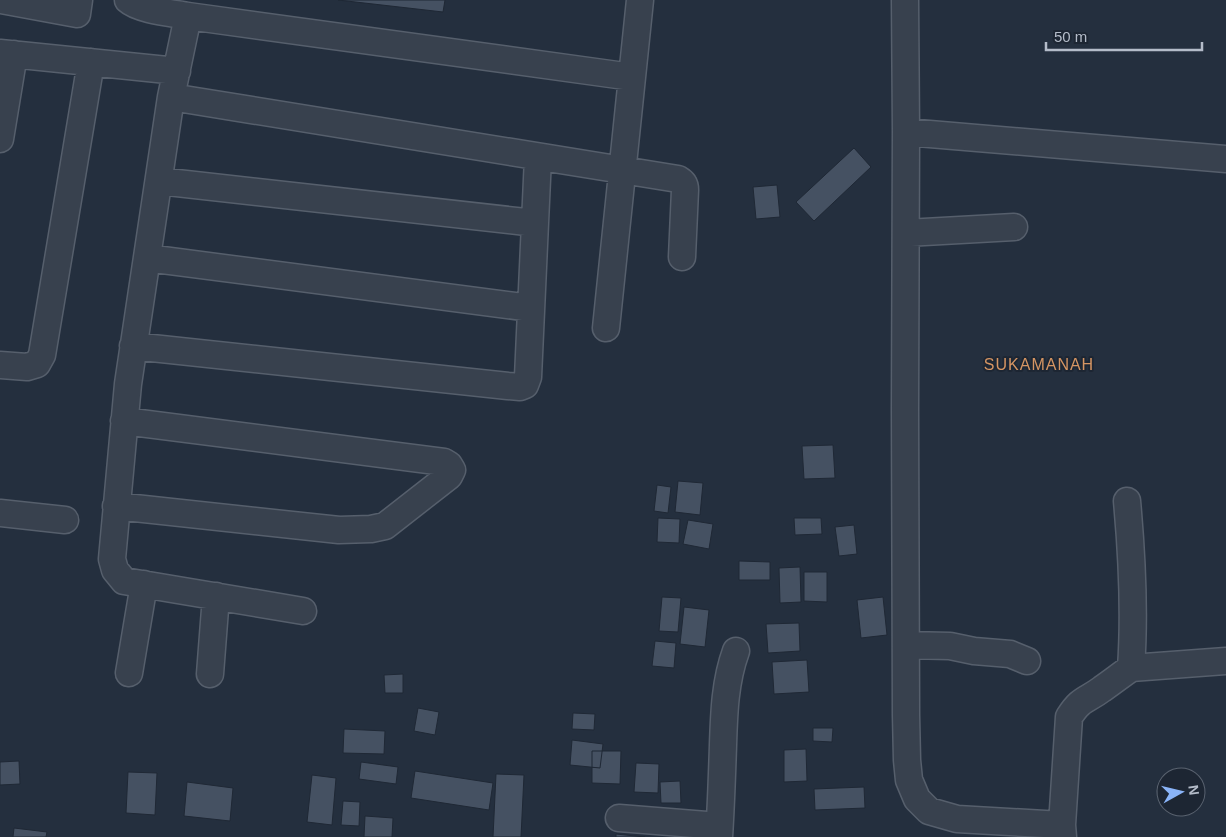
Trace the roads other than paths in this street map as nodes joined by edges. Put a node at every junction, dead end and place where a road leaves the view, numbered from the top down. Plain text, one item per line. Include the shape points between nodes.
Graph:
1 (1, 0) edge
2 (79, 0) edge
3 (128, 0) edge
4 (640, 0) edge
5 (905, 0) edge
6 (188, 16) junction
7 (7, 54) edge
8 (91, 62) junction
9 (177, 71) junction
10 (632, 77) junction
11 (171, 97) junction
12 (906, 132) junction
13 (0, 139) edge
14 (538, 157) junction
15 (1226, 159) edge
16 (622, 170) junction
17 (159, 181) junction
18 (535, 223) junction
19 (1014, 227) dead end
20 (906, 233) junction
21 (682, 257) dead end
22 (147, 258) junction
23 (531, 308) junction
24 (606, 328) dead end
25 (133, 346) junction
26 (0, 365) edge
27 (124, 421) junction
28 (1128, 501) dead end
29 (116, 506) junction
30 (0, 513) edge
31 (65, 520) dead end
32 (144, 584) junction
33 (216, 596) junction
34 (302, 610) dead end
35 (906, 645) junction
36 (736, 651) dead end
37 (1027, 661) dead end
38 (1226, 661) edge
39 (1131, 668) junction
40 (129, 673) dead end
41 (210, 674) dead end
42 (618, 818) dead end
43 (719, 831) edge
44 (1062, 831) edge

1 - 2 street via 77,14
3 - 6 street via 148,9
4 - 10 street
5 - 12 street
6 - 9 street
6 - 10 street
7 - 8 street
7 - 13 street
8 - 9 street
8 - 26 street via 42,355 37,364 27,367
9 - 11 street
10 - 16 street
11 - 14 street
11 - 17 street
12 - 15 street
12 - 20 street
14 - 16 street
14 - 18 street
16 - 21 street via 678,179 685,186
16 - 24 street
17 - 18 street
17 - 22 street
18 - 23 street
19 - 20 street
20 - 35 street
22 - 23 street
22 - 25 street
23 - 25 street via 528,377 520,387
25 - 27 street
27 - 29 street
27 - 29 street via 444,462 452,470 449,476 385,526 372,529 338,530
28 - 39 street via 1133,618
29 - 32 street via 112,559 115,570 124,581
30 - 31 street
32 - 33 street
32 - 40 street
33 - 34 street
33 - 41 street
35 - 37 street via 950,646 1010,654
35 - 44 street via 906,760 909,780 917,799 929,811 957,819
36 - 43 street via 727,685
38 - 39 street
39 - 44 street via 1076,705 1069,717
42 - 43 street

